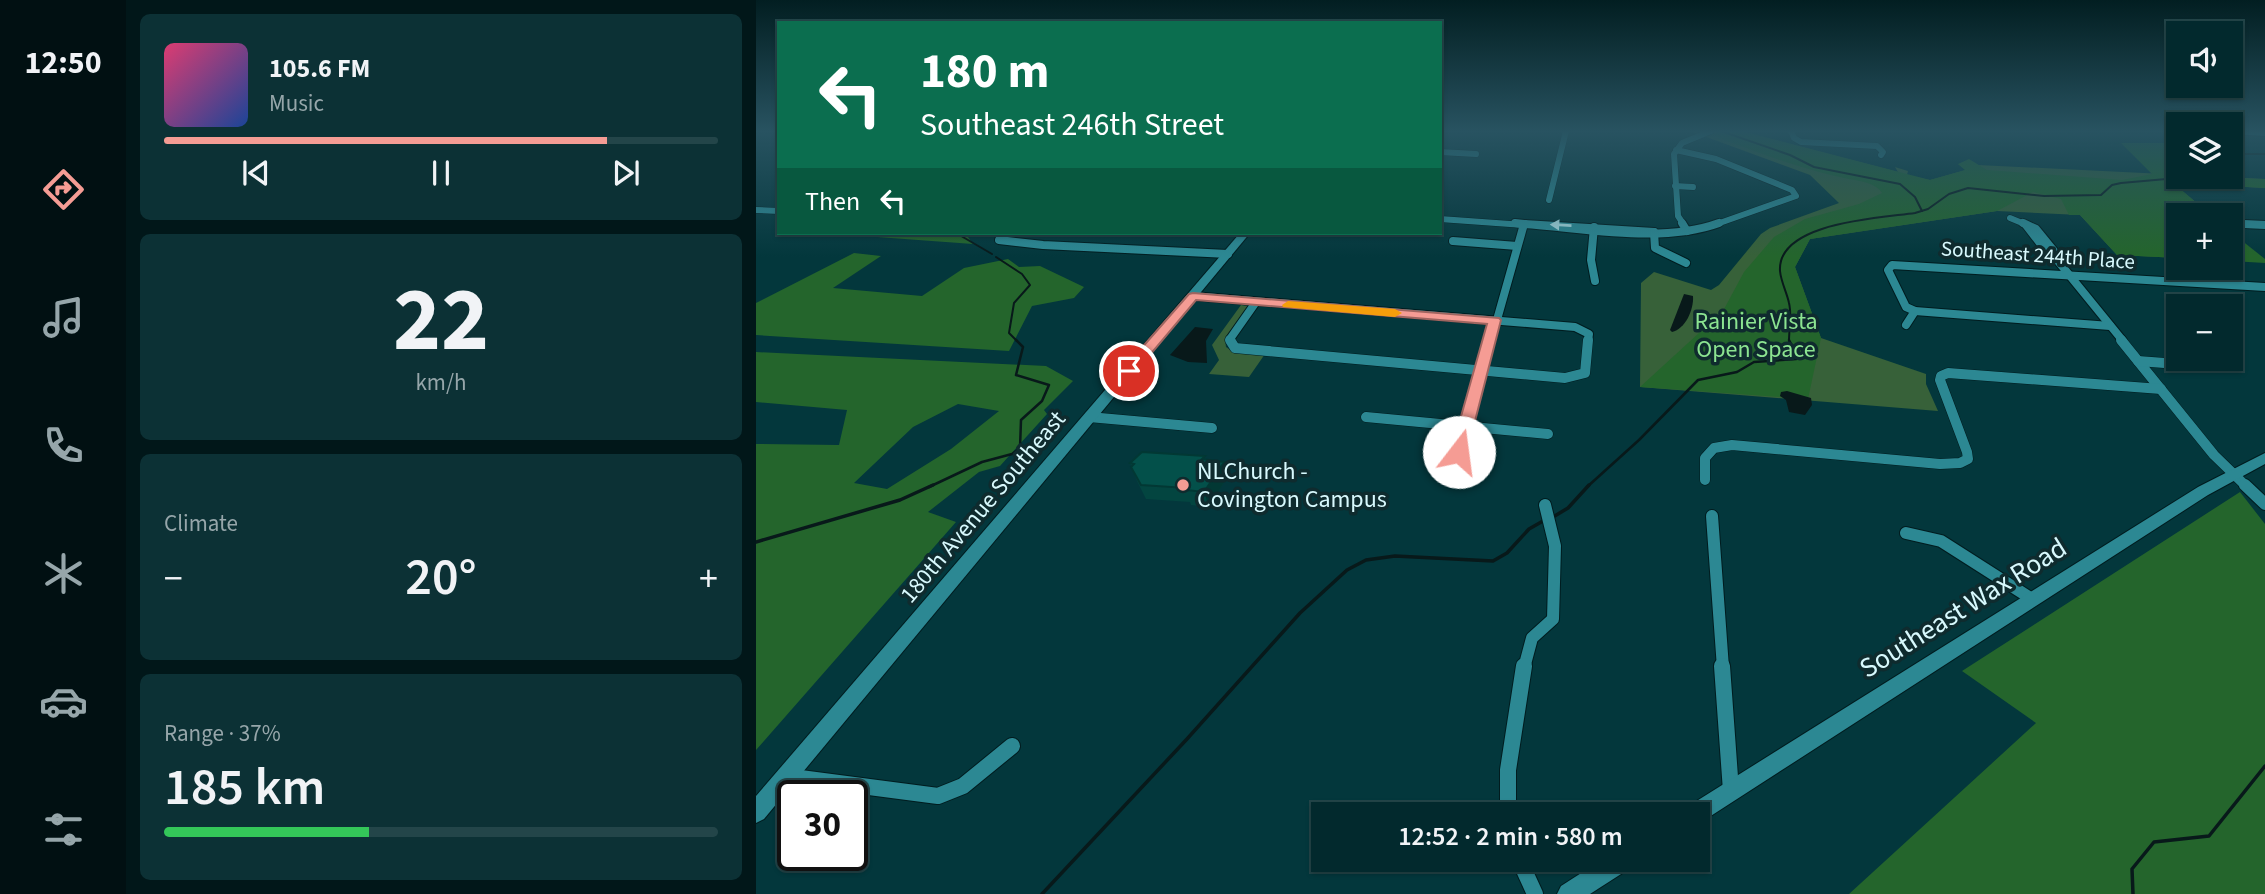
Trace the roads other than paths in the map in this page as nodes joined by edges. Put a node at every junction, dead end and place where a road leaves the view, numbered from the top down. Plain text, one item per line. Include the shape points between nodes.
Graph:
1 (1556, 173) edge
2 (1674, 173) edge
3 (1747, 173) edge
4 (1675, 186) junction
5 (1693, 187) dead end
6 (1549, 200) dead end
7 (777, 204) edge
8 (756, 210) edge
9 (766, 210) junction
10 (777, 211) edge
11 (2010, 218) dead end
12 (1442, 219) edge
13 (1524, 224) junction
14 (2244, 224) dead end
15 (2265, 225) edge
16 (1594, 228) junction
17 (1687, 230) junction
18 (1654, 232) junction
19 (1243, 235) edge
20 (999, 240) dead end
21 (1453, 241) dead end
22 (1517, 246) junction
23 (1228, 254) junction
24 (1686, 263) dead end
25 (2068, 274) junction
26 (1595, 281) dead end
27 (2265, 288) edge
28 (1193, 296) junction
29 (1256, 302) junction
30 (1915, 311) junction
31 (1494, 320) junction
32 (1906, 325) dead end
33 (2110, 326) junction
34 (2138, 361) junction
35 (2166, 363) edge
36 (1482, 371) junction
37 (2161, 389) junction
38 (1089, 417) junction
39 (1366, 417) dead end
40 (1466, 426) junction
41 (1212, 428) dead end
42 (1548, 434) dead end
43 (1459, 452) dead end
44 (2265, 458) edge
45 (2235, 473) junction
46 (1706, 480) dead end
47 (2265, 504) edge
48 (1545, 505) dead end
49 (1712, 516) dead end
50 (1906, 533) dead end
51 (2032, 599) junction
52 (1012, 747) dead end
53 (785, 776) junction
54 (1731, 791) junction
55 (1507, 802) edge
56 (1710, 804) edge
57 (756, 812) edge
58 (1525, 872) edge
59 (1604, 872) edge
60 (1535, 894) edge
61 (1569, 894) edge

1 - 6 street
2 - 4 street
3 - 17 street via 1796,194 1718,224
4 - 5 street
4 - 17 street via 1678,215
7 - 9 street
8 - 9 street
9 - 10 street
11 - 25 street via 2026,225
12 - 13 street
13 - 16 street
13 - 22 street
14 - 15 street
16 - 18 street
16 - 26 street via 1591,260
17 - 18 street
18 - 24 street via 1656,248
19 - 23 street, 180th Avenue Southeast
20 - 23 street
21 - 22 street
22 - 31 street
23 - 28 street, 180th Avenue Southeast
25 - 27 street, Southeast 244th Place
25 - 30 street, Southeast 244th Place via 1892,265 1888,270 1906,307
25 - 33 street
28 - 29 street
28 - 38 street, 180th Avenue Southeast
29 - 31 street
29 - 36 street via 1230,339 1240,350
30 - 32 street
30 - 33 street
31 - 36 street
31 - 36 street via 1586,331 1584,373 1565,378
33 - 34 street
34 - 35 street
34 - 37 street
36 - 40 street
37 - 45 street via 2214,455
37 - 46 street via 1948,373 1940,380 1967,452 1968,458 1960,463 1732,445 1714,448 1705,458
38 - 41 street
38 - 53 street, 180th Avenue Southeast
39 - 40 street
40 - 42 street
40 - 43 street
44 - 45 street, Southeast Wax Road
45 - 47 street
45 - 51 street, Southeast Wax Road
48 - 55 street via 1555,559 1553,619 1532,638 1527,650
49 - 54 street
50 - 51 street via 1941,541
51 - 54 street, Southeast Wax Road
52 - 53 street via 963,786 929,796
53 - 57 street, 180th Avenue Southeast
54 - 56 street, Southeast Wax Road
58 - 60 street
59 - 61 street

